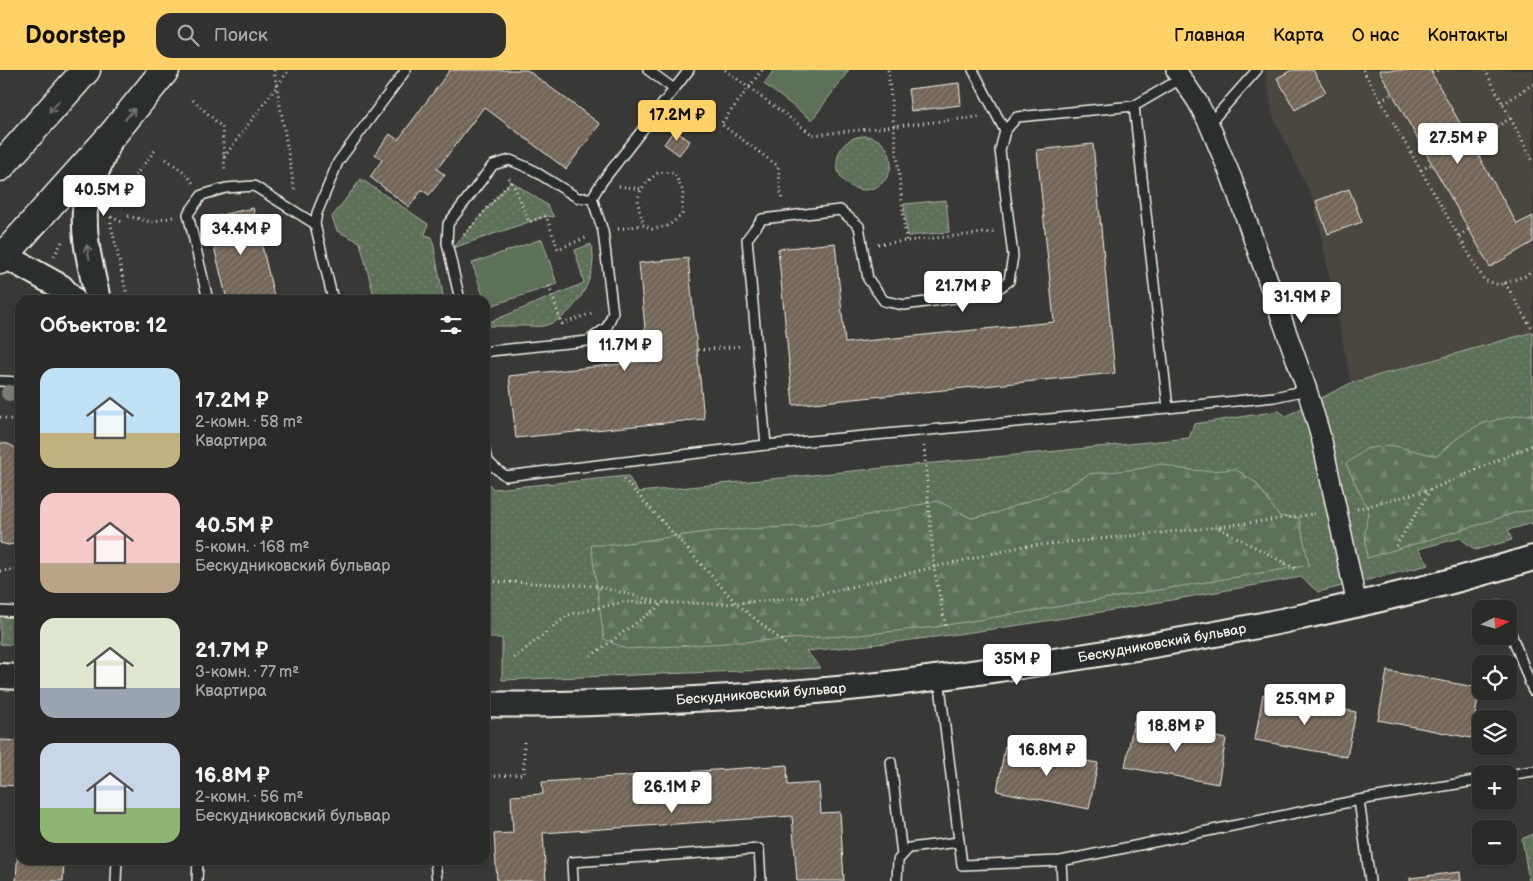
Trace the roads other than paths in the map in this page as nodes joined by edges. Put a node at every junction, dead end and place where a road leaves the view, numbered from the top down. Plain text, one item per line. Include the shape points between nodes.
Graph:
1 (86, 70) edge
2 (165, 70) edge
3 (406, 70) edge
4 (648, 70) edge
5 (689, 70) edge
6 (973, 70) edge
7 (1257, 70) edge
8 (1179, 74) edge
9 (674, 89) junction
10 (1134, 106) junction
11 (1209, 124) junction
12 (1005, 131) junction
13 (113, 134) junction
14 (0, 167) edge
15 (592, 198) junction
16 (315, 224) junction
17 (2, 256) edge
18 (68, 295) edge
19 (97, 295) edge
20 (207, 295) edge
21 (332, 295) edge
22 (459, 295) edge
23 (490, 351) edge
24 (0, 381) edge
25 (15, 382) edge
26 (1307, 390) junction
27 (1168, 408) junction
28 (766, 445) junction
29 (490, 462) edge
30 (1533, 558) edge
31 (1357, 605) junction
32 (0, 611) edge
33 (15, 612) edge
34 (1515, 645) edge
35 (0, 676) edge
36 (15, 677) edge
37 (939, 677) junction
38 (1533, 691) edge
39 (490, 704) edge
40 (892, 762) dead end
41 (1533, 771) edge
42 (1517, 774) edge
43 (1472, 781) edge
44 (1360, 800) junction
45 (959, 842) junction
46 (902, 855) junction
47 (1061, 860) junction
48 (117, 865) edge
49 (198, 865) edge
50 (435, 865) edge
51 (116, 881) edge
52 (197, 881) edge
53 (437, 881) edge
54 (573, 881) edge
55 (761, 881) edge
56 (896, 881) edge
57 (1062, 881) edge
58 (1370, 881) edge

1 -> 14 main road
13 -> 2 main road
3 - 16 lane via 338,162
4 - 9 lane
5 - 9 lane
6 - 12 lane
7 - 11 lane
8 - 10 lane
8 - 11 street
9 - 15 lane
10 - 12 lane via 1017,118
10 - 27 lane
11 - 26 street via 1232,179
12 - 28 lane via 1000,150 1013,256 1009,281 992,294 904,305 884,301 868,280 859,226 840,210 762,219 747,238
13 - 17 main road
19 -> 13 street via 85,235 85,210 93,181
15 - 22 lane via 578,198 510,160 493,165 448,224 447,243
15 - 23 lane via 604,231 613,313 607,327 588,341
16 - 20 lane via 254,186 226,188 202,195 188,214
16 - 21 lane
17 - 18 street
24 - 25 lane
26 - 27 lane via 1274,397
26 - 31 street via 1322,441
27 - 28 lane
28 - 29 lane via 506,476
30 - 31 street, Бескудниковский бульвар
31 - 37 street, Бескудниковский бульвар via 1148,647
32 - 33 lane
34 - 38 lane
35 - 36 street
37 - 39 street, Бескудниковский бульвар via 716,699
37 - 45 lane
40 - 46 lane
41 - 42 lane
43 - 44 lane
44 - 47 lane
44 - 58 lane
45 - 46 lane via 909,848
45 - 47 lane via 962,865
46 - 56 lane via 898,860
47 - 57 lane
48 - 51 lane
49 - 52 lane
50 - 53 lane
54 - 55 lane via 572,862 759,849

